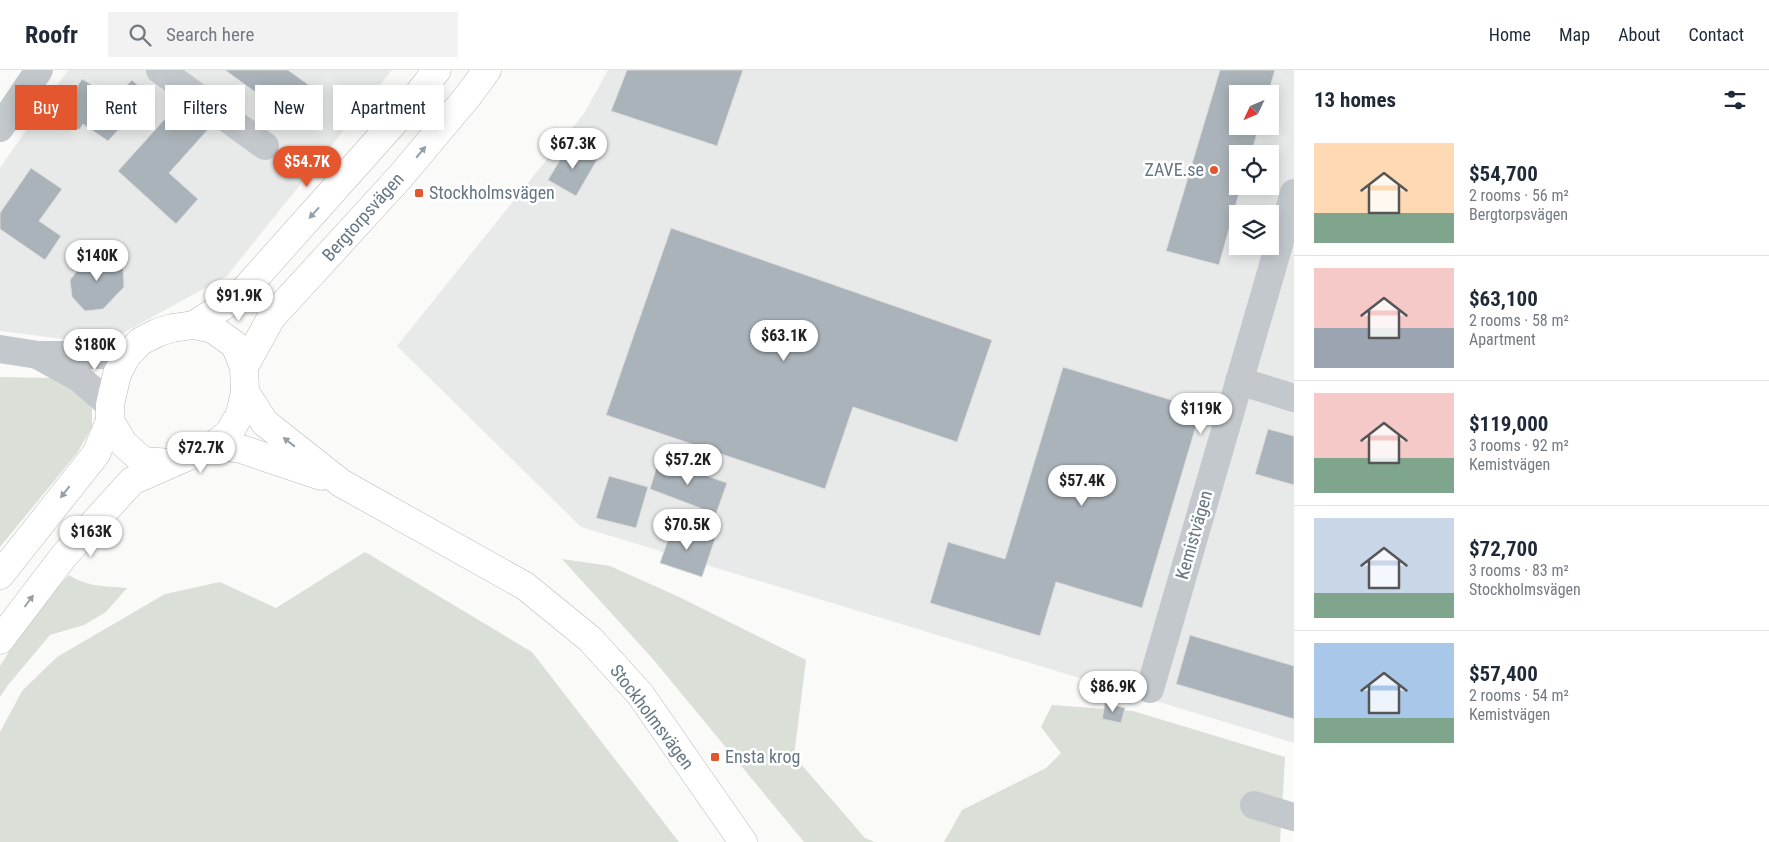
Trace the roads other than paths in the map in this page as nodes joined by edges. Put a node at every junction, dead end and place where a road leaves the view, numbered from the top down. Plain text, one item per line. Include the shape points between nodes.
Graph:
1 (39, 70) edge
2 (160, 70) edge
3 (437, 70) edge
4 (487, 70) edge
5 (0, 128) edge
6 (265, 146) dead end
7 (1294, 192) edge
8 (194, 325) junction
9 (0, 349) edge
10 (38, 355) junction
11 (127, 355) junction
12 (245, 379) junction
13 (1239, 381) junction
14 (1294, 398) edge
15 (110, 413) junction
16 (214, 445) junction
17 (171, 463) junction
18 (341, 482) junction
19 (0, 575) edge
20 (0, 640) edge
21 (1150, 689) dead end
22 (1254, 805) dead end
23 (1294, 817) edge
24 (743, 842) edge

1 - 5 street
2 - 6 street
3 -> 8 main road via 239,296
12 -> 4 main road, Bergtorpsvägen via 271,318 400,177
7 - 13 street, Kemistvägen
8 - 11 main road via 158,332 141,341
8 - 12 main road via 213,329 235,345
9 - 10 street
10 - 11 street
10 - 15 street via 79,378
11 - 15 main road via 117,374
12 - 16 main road via 240,414 230,433
18 -> 12 main road, Stockholmsvägen via 265,423
13 - 14 street
13 - 21 street, Kemistvägen
15 - 17 main road via 124,444 143,461
15 -> 19 main road via 96,454
16 - 17 main road
16 - 18 main road, Stockholmsvägen via 241,449
20 -> 17 main road via 63,557 132,481
18 - 24 main road, Stockholmsvägen via 525,586 590,638 640,694
22 - 23 street

